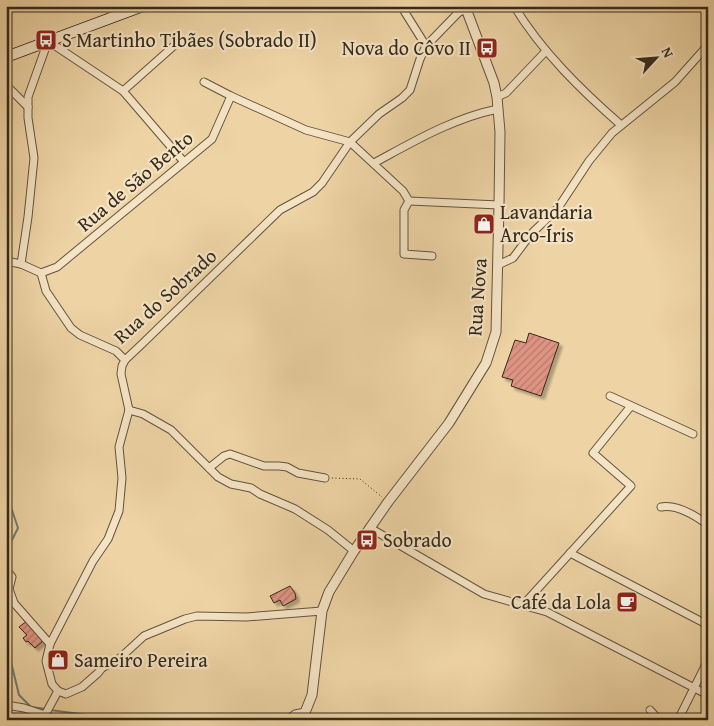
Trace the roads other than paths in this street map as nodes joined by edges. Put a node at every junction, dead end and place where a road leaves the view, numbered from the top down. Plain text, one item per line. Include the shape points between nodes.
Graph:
1 (143, 6) edge
2 (401, 6) edge
3 (514, 6) edge
4 (467, 7) edge
5 (48, 41) junction
6 (176, 44) dead end
7 (708, 45) edge
8 (426, 46) junction
9 (546, 51) junction
10 (6, 57) edge
11 (204, 82) dead end
12 (6, 85) edge
13 (123, 91) junction
14 (231, 96) junction
15 (498, 97) junction
16 (28, 107) junction
17 (498, 109) junction
18 (621, 125) junction
19 (350, 142) junction
20 (184, 162) junction
21 (374, 164) junction
22 (409, 201) junction
23 (500, 205) junction
24 (432, 256) dead end
25 (6, 261) edge
26 (21, 264) junction
27 (498, 265) junction
28 (41, 272) junction
29 (125, 360) junction
30 (610, 396) dead end
31 (631, 406) junction
32 (129, 410) junction
33 (693, 434) dead end
34 (209, 468) junction
35 (326, 478) road end
36 (662, 507) dead end
37 (708, 525) edge
38 (370, 528) junction
39 (354, 551) junction
40 (570, 553) junction
41 (6, 569) edge
42 (522, 604) junction
43 (322, 611) junction
44 (708, 625) edge
45 (50, 644) junction
46 (708, 660) edge
47 (694, 688) junction
48 (56, 694) junction
49 (708, 696) edge
50 (6, 699) edge
51 (9, 706) edge
52 (650, 710) dead end
53 (46, 716) edge
54 (304, 716) edge
55 (287, 720) edge
56 (659, 720) edge
57 (678, 720) edge

1 - 5 main road
2 - 8 street
3 - 9 street
4 - 8 street
4 - 15 street, Rua Nova
5 - 10 main road
5 - 13 street
5 - 16 street via 28,97
6 - 13 street
7 - 18 street via 675,82
8 - 19 street, Rua do Sobrado via 410,90
9 - 15 street via 506,93
9 - 18 street via 573,82
11 - 14 street
12 - 16 street
13 - 20 street
14 - 19 street via 306,130
14 - 20 street, Rua de São Bento via 212,139
15 - 17 street, Rua Nova
16 - 26 street via 34,158
17 - 21 street via 435,130
17 - 23 street, Rua Nova
18 - 27 street via 600,147 558,208 530,234 513,258
19 - 21 street
19 - 29 street, Rua do Sobrado via 313,192 280,210
20 - 28 street, Rua de São Bento via 57,267
21 - 22 street via 404,191
22 - 23 street
22 - 24 street via 404,210 404,254
23 - 27 street, Rua Nova
25 - 26 street
26 - 28 street
27 - 38 street, Rua Nova via 496,332 486,363 449,423
28 - 29 street, Rua do Sobrado via 46,291 72,328 116,351
29 - 32 street via 121,374
30 - 31 street
31 - 33 street
31 - 40 street via 592,453 631,486
32 - 34 street via 171,430
32 - 45 street via 119,447 122,478 117,517
34 - 35 street via 230,454 264,466 287,467 298,473
34 - 39 street via 232,484 252,488 295,510
36 - 37 street via 679,509
38 - 39 street, Rua Nova
38 - 42 street via 484,594
39 - 43 street, Rua Nova via 329,592
40 - 42 street
40 - 44 street
41 - 45 street via 12,577 10,589 14,603
42 - 47 street via 563,619
43 - 48 street via 185,619 144,636 82,687 66,694
43 - 54 street, Rua Nova via 312,695
45 - 48 street via 46,661
46 - 47 street
47 - 49 street
47 - 57 street
48 - 53 street
50 - 51 street
51 - 53 street
52 - 56 street
54 - 55 street via 296,714

